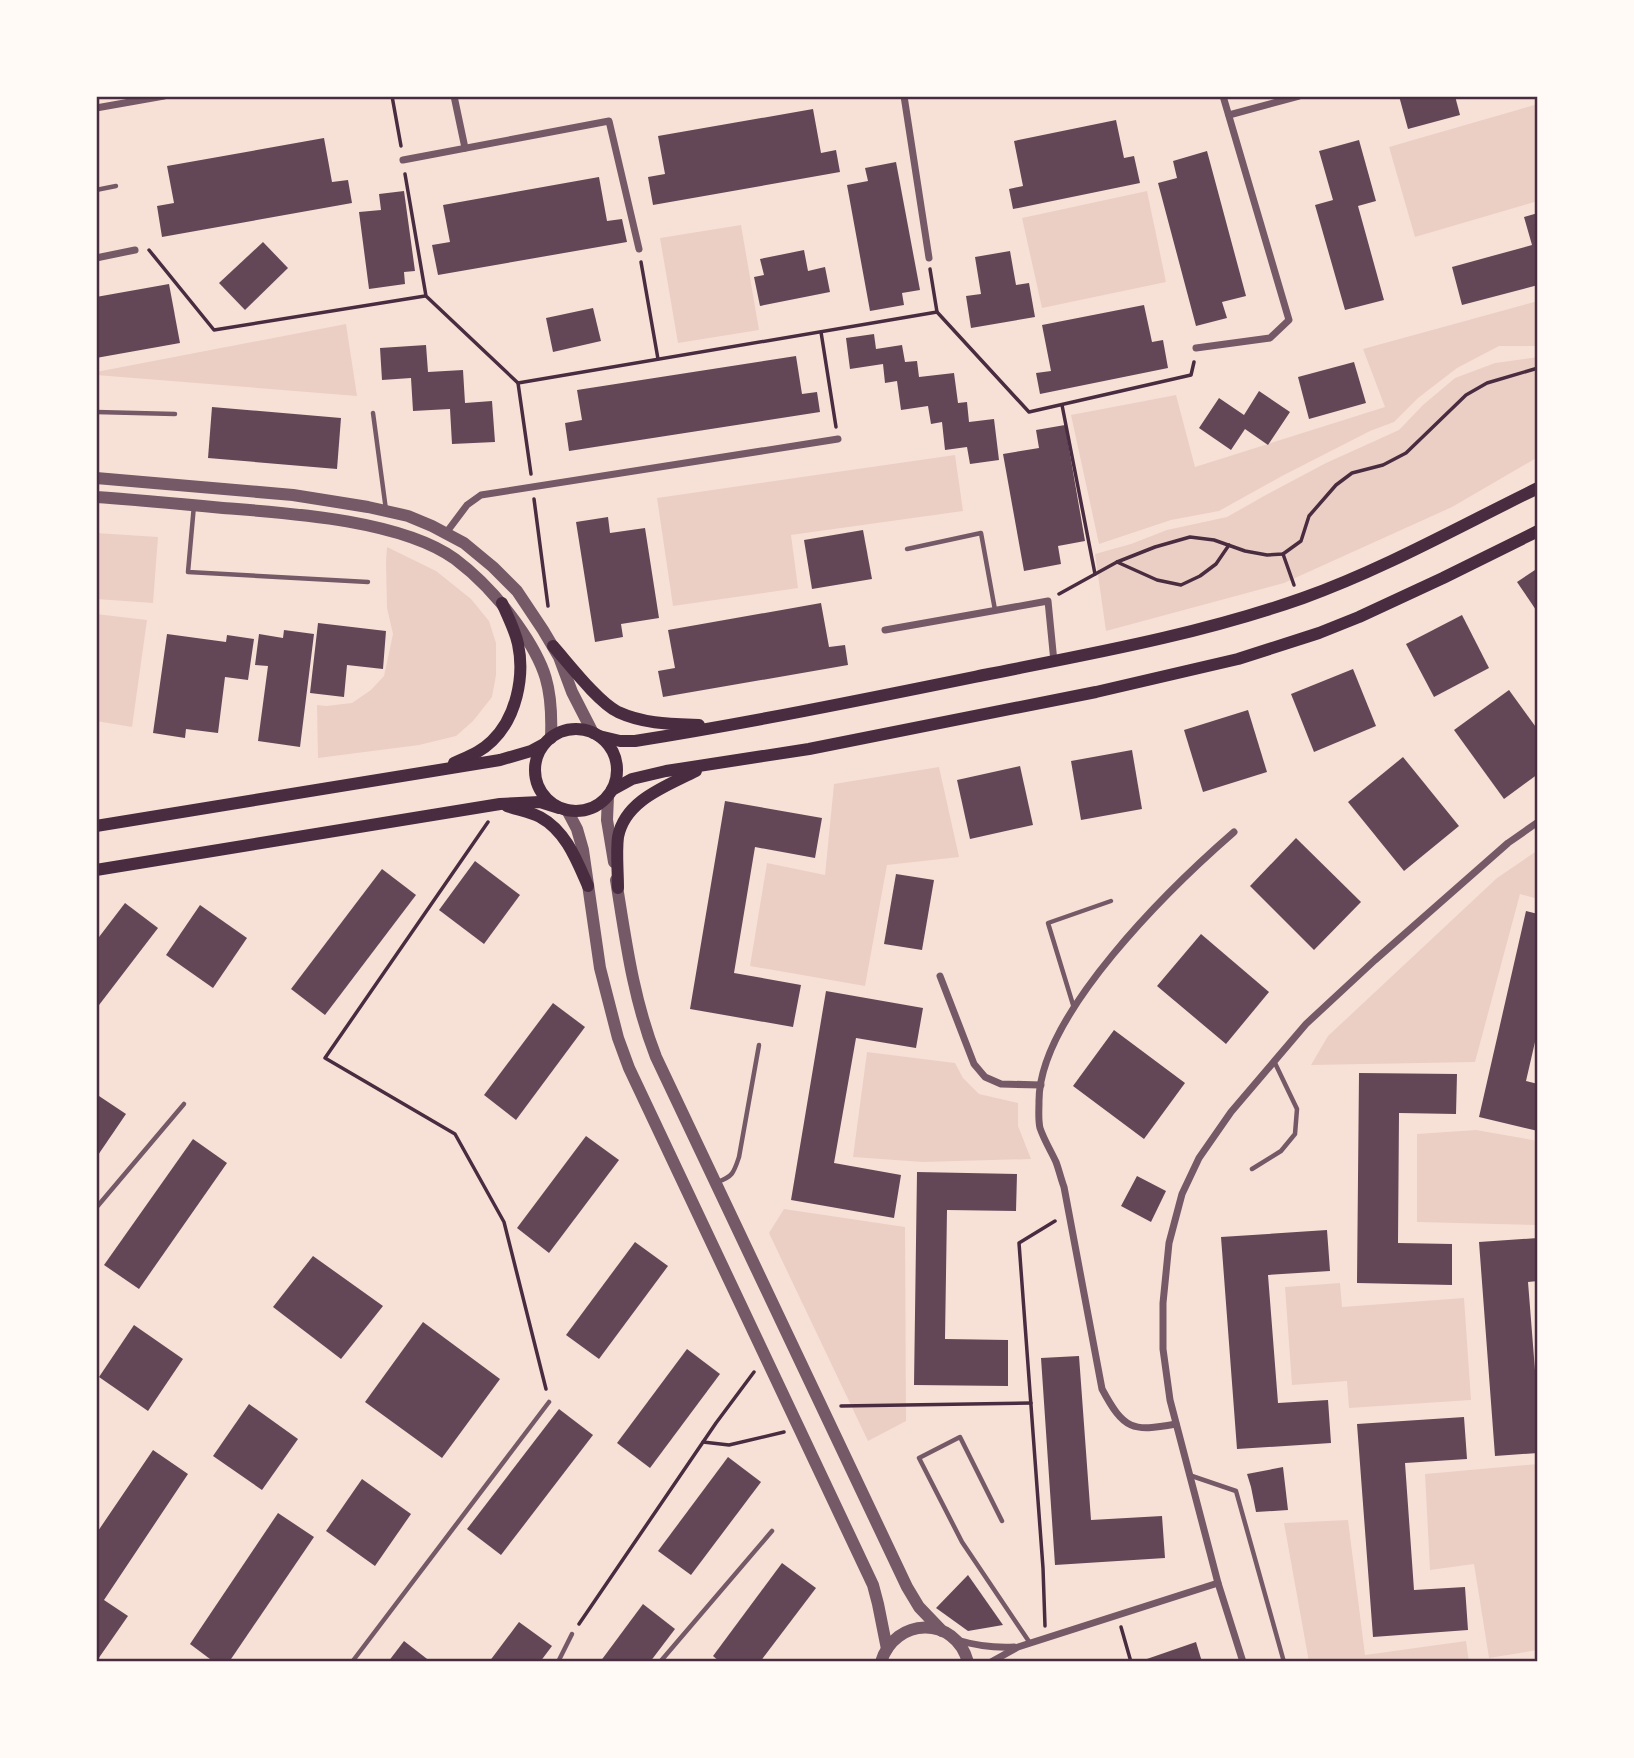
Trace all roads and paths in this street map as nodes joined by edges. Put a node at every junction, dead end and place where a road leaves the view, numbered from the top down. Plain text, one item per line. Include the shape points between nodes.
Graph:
1 (164, 96) edge
2 (393, 96) edge
3 (454, 96) edge
4 (904, 96) edge
5 (1223, 96) edge
6 (1300, 96) edge
7 (96, 108) edge
8 (1229, 115) junction
9 (465, 148) junction
10 (403, 160) junction
11 (116, 186) dead end
12 (96, 190) edge
13 (639, 249) joint
14 (135, 250) joint
15 (96, 258) edge
16 (929, 258) joint
17 (426, 296) junction
18 (937, 312) junction
19 (821, 332) junction
20 (1196, 348) joint
21 (658, 359) junction
22 (1538, 368) edge
23 (518, 383) junction
24 (1062, 404) junction
25 (96, 412) edge
26 (373, 413) dead end
27 (176, 414) dead end
28 (838, 439) joint
29 (96, 478) edge
30 (533, 487) junction
31 (1538, 488) edge
32 (96, 497) edge
33 (194, 505) junction
34 (387, 512) junction
35 (1538, 530) edge
36 (446, 533) junction
37 (1229, 545) junction
38 (907, 549) dead end
39 (1283, 554) junction
40 (1117, 562) junction
41 (1095, 575) junction
42 (368, 582) dead end
43 (1300, 599) junction
44 (1048, 601) junction
45 (502, 603) junction
46 (548, 606) dead end
47 (995, 610) junction
48 (885, 630) dead end
49 (553, 646) junction
50 (1054, 662) junction
51 (727, 726) junction
52 (596, 735) junction
53 (547, 741) junction
54 (706, 766) junction
55 (440, 770) junction
56 (610, 793) junction
57 (500, 804) junction
58 (563, 809) junction
59 (1538, 821) edge
60 (96, 826) edge
61 (1234, 832) dead end
62 (96, 870) edge
63 (588, 886) junction
64 (618, 888) junction
65 (1111, 901) dead end
66 (940, 976) dead end
67 (1074, 1008) junction
68 (759, 1045) dead end
69 (1274, 1061) junction
70 (1041, 1085) junction
71 (184, 1104) dead end
72 (1252, 1169) dead end
73 (715, 1182) junction
74 (96, 1208) edge
75 (1070, 1219) junction
76 (765, 1357) junction
77 (549, 1402) joint
78 (1031, 1404) junction
79 (821, 1407) junction
80 (1176, 1424) junction
81 (799, 1427) junction
82 (703, 1442) junction
83 (1189, 1475) junction
84 (1002, 1521) dead end
85 (772, 1531) dead end
86 (1218, 1583) junction
87 (1117, 1615) junction
88 (942, 1631) junction
89 (572, 1634) joint
90 (1045, 1638) junction
91 (954, 1639) junction
92 (1030, 1643) junction
93 (1018, 1647) junction
94 (882, 1658) edge
95 (352, 1662) edge
96 (558, 1662) edge
97 (660, 1662) edge
98 (968, 1662) edge
99 (991, 1662) edge
100 (1132, 1662) edge
101 (1243, 1662) edge
102 (1284, 1662) edge

1 - 7 street
2 - 10 path
3 - 9 street
4 - 16 street
5 - 8 street
6 - 8 street
8 - 20 street via 1289,320 1270,338
9 - 10 street
9 - 13 street via 609,121
10 - 17 path
11 - 12 lane
13 - 21 path
14 - 15 street
14 - 17 path via 145,246 214,330
16 - 18 path
17 - 23 path
18 - 19 path
18 - 24 path via 1029,412
19 - 21 path
19 - 28 path
20 - 24 path via 1191,375
21 - 23 path
22 - 39 path via 1487,383 1466,395 1406,453 1352,473 1309,516 1301,541
23 - 30 path
24 - 41 path
25 - 27 lane
26 - 34 lane
28 - 30 street
29 - 34 street via 293,495
30 - 36 street via 481,495 467,505
30 - 46 path
31 - 43 main road
32 - 33 street
33 - 42 lane via 188,572
33 - 45 street via 291,513 402,534 454,558
34 - 36 street
35 - 54 main road via 1359,617 1238,659 1082,695
36 - 49 street via 493,567 517,592
37 - 39 path
37 - 40 path via 1190,537
37 - 40 path via 1216,564 1181,585
38 - 47 lane via 981,533
39 - 43 path
40 - 41 path
41 - 44 path
43 - 50 main road via 1227,623
44 - 47 street
44 - 50 street
45 - 53 street via 547,678 551,715
45 - 55 main road via 518,644 519,689 513,708 492,741
47 - 48 street
49 - 51 main road via 600,699 617,711 657,723
49 - 52 street
50 - 51 main road
51 - 52 main road via 635,741
52 - 53 main road via 571,730
52 - 56 main road via 608,745 617,767
53 - 55 main road via 519,755
53 - 58 main road via 538,755 536,779 549,801
54 - 56 main road via 632,779
54 - 64 main road via 657,790 631,810 618,837
55 - 60 main road
56 - 58 main road via 590,809
56 - 64 street via 607,820
57 - 58 main road via 540,802
57 - 62 main road
57 - 63 main road via 551,824 574,855
57 - 77 path via 325,1058 455,1135 504,1222
58 - 63 street via 577,830
59 - 69 street via 1375,960 1306,1024
61 - 67 street via 1158,905
63 - 76 street via 600,968 625,1058
64 - 73 street via 645,1029
65 - 67 lane via 1048,923
66 - 70 street via 974,1064 985,1077 1001,1084
67 - 70 street via 1043,1071
68 - 73 lane via 739,1157 734,1171
69 - 72 lane via 1297,1109 1295,1135 1281,1151
69 - 80 street via 1199,1158 1178,1207 1163,1303 1163,1349
70 - 75 street via 1040,1127 1064,1187
71 - 74 lane
73 - 79 street
75 - 78 path via 1059,1219 1019,1243
75 - 80 street via 1102,1389 1114,1411 1138,1428
76 - 81 street
76 - 82 path
77 - 95 lane
78 - 79 path
78 - 90 path
79 - 88 street via 907,1587
80 - 83 street
81 - 82 path via 729,1445
81 - 94 street via 873,1585
82 - 89 path
83 - 86 street
83 - 102 lane via 1236,1492
84 - 92 lane via 960,1437 919,1458 962,1542
85 - 97 lane
86 - 87 street
86 - 101 street
87 - 90 street
87 - 100 path
88 - 91 street
88 - 94 street via 918,1627 899,1635
89 - 96 lane
90 - 92 street
91 - 93 street via 988,1648
91 - 98 street
92 - 93 street
93 - 99 street

